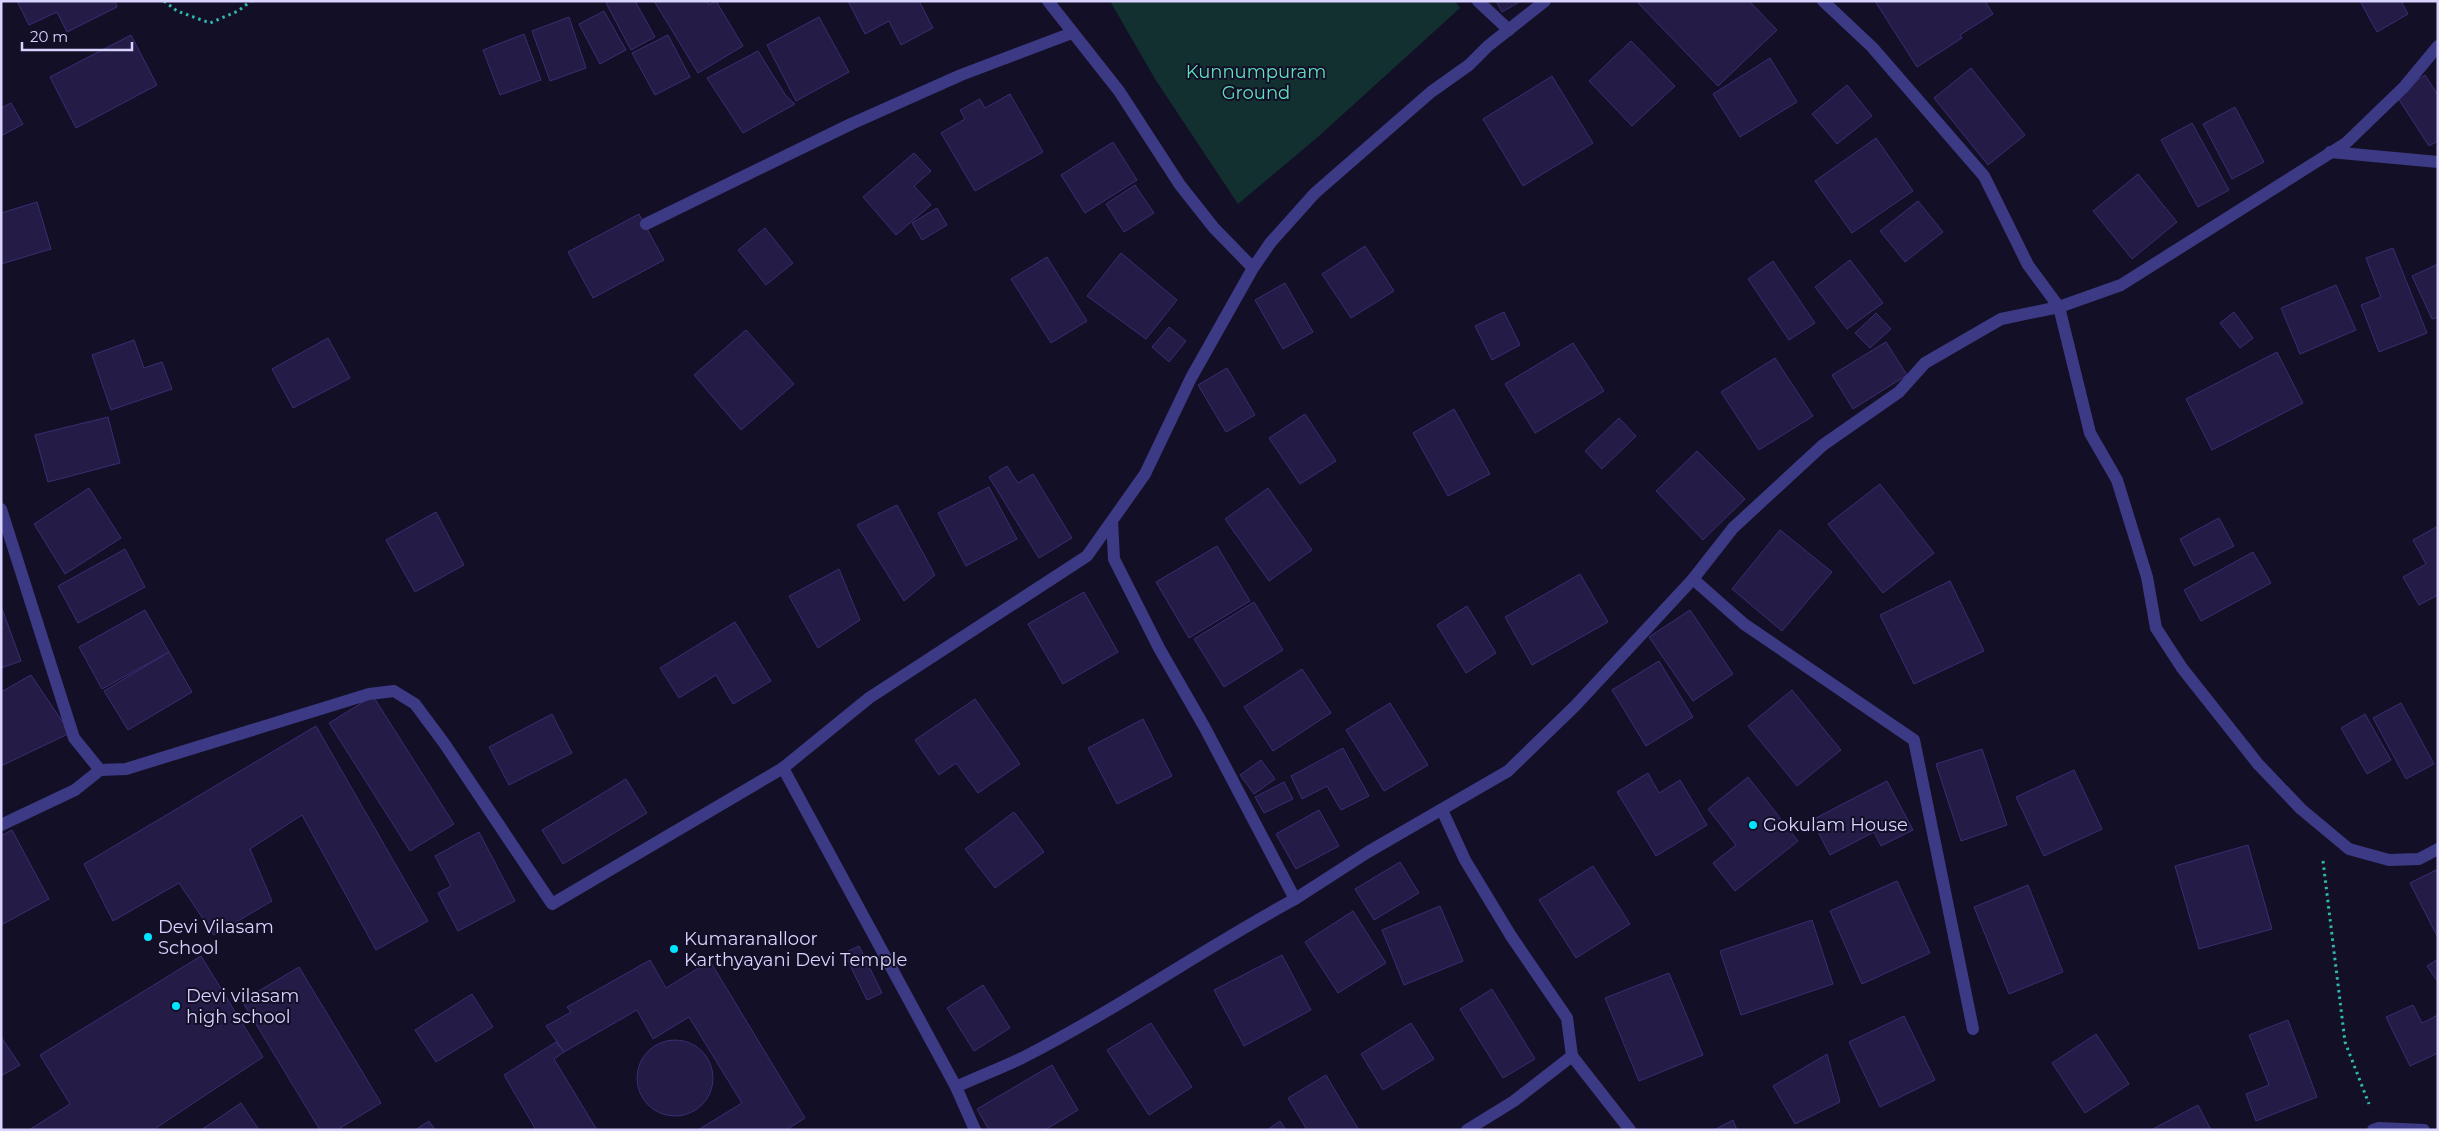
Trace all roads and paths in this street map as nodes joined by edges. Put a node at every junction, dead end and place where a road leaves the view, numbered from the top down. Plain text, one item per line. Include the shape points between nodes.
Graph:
1 (164, 1) edge
2 (252, 1) edge
3 (1048, 1) edge
4 (1478, 1) edge
5 (1545, 1) edge
6 (1823, 1) edge
7 (1509, 30) junction
8 (1072, 34) junction
9 (2438, 46) edge
10 (2330, 152) junction
11 (2438, 162) edge
12 (646, 224) dead end
13 (1253, 268) junction
14 (2059, 307) junction
15 (1, 509) edge
16 (1112, 521) junction
17 (1693, 579) junction
18 (783, 768) junction
19 (100, 770) junction
20 (1442, 810) junction
21 (2318, 821) junction
22 (1, 826) edge
23 (2438, 849) edge
24 (1295, 899) junction
25 (1973, 1028) dead end
26 (1572, 1056) junction
27 (956, 1087) junction
28 (2376, 1129) edge
29 (975, 1130) edge
30 (1467, 1130) edge
31 (1630, 1130) edge
32 (2424, 1130) edge

1 - 2 path via 177,11 210,23
3 - 8 street
4 - 7 street
5 - 7 street
6 - 14 street via 1872,47 1984,176 2028,266
7 - 13 street via 1470,65 1431,92 1315,193 1271,242
8 - 12 street via 952,79 851,124
8 - 13 street via 1120,91 1180,184 1214,228
9 - 10 street via 2404,87 2346,142
10 - 11 street
10 - 14 street via 2121,285
13 - 16 street via 1190,378 1145,474
14 - 17 street via 2001,318 1925,363 1899,392 1823,445 1733,528
14 - 21 street via 2090,433 2117,480 2147,577 2156,628 2182,668 2258,764 2301,809
15 - 19 street via 74,738
16 - 18 street via 1087,556 869,698
16 - 24 street via 1114,559
17 - 20 street via 1575,706 1508,770
17 - 25 street via 1744,624 1914,740
18 - 19 street via 552,904 421,712 415,704 394,691 369,694 126,769
18 - 27 street
19 - 22 street via 75,790
20 - 24 street
20 - 26 street via 1465,860 1511,936 1567,1018
21 - 23 street via 2349,849 2389,860 2419,859
21 - 28 path via 2345,1042
24 - 27 street via 1022,1058
26 - 30 street via 1514,1101
26 - 31 street
27 - 29 street
28 - 32 street

